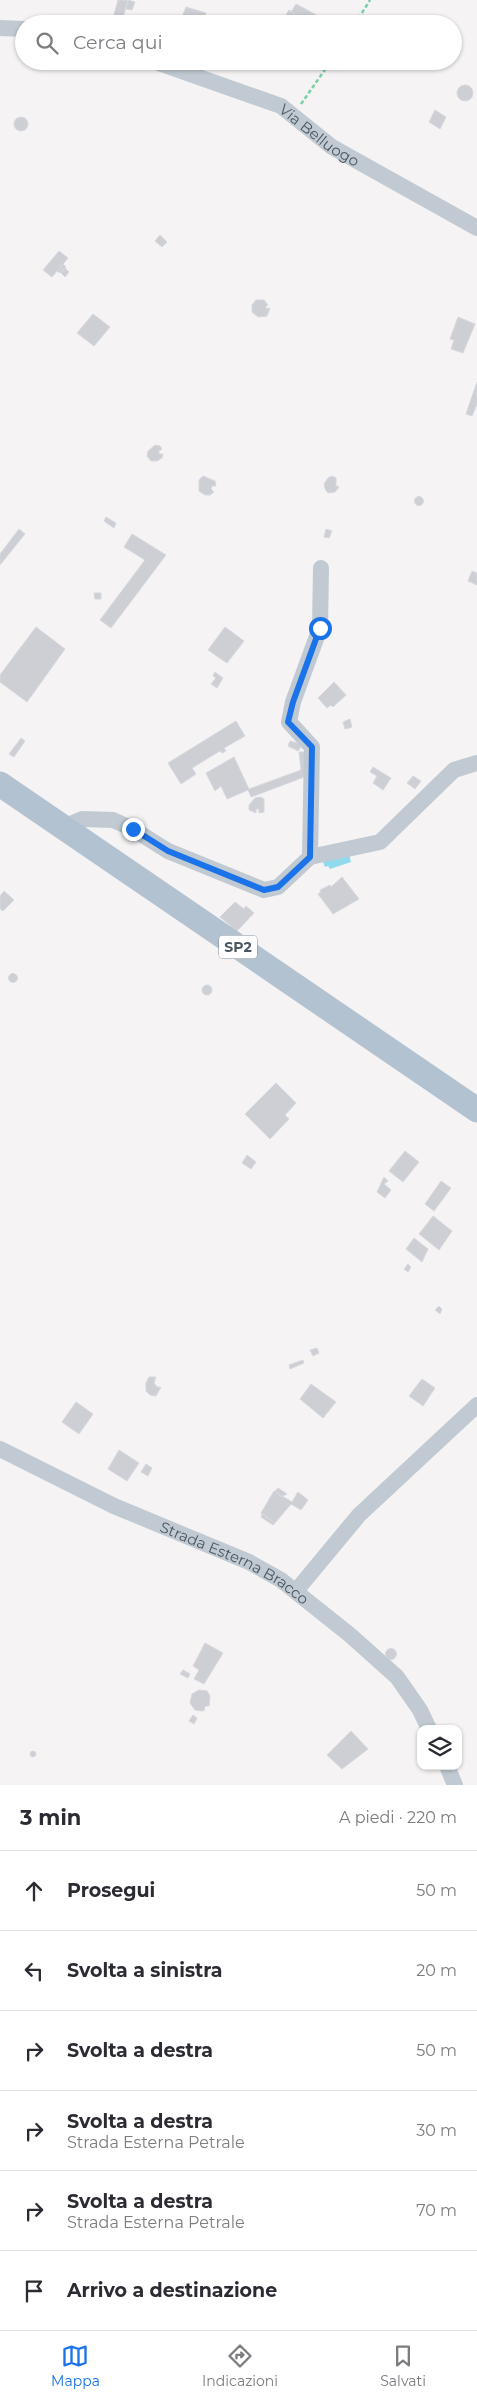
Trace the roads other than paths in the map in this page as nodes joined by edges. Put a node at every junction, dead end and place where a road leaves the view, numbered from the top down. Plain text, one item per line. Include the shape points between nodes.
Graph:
1 (0, 28) edge
2 (15, 29) edge
3 (178, 70) edge
4 (477, 228) edge
5 (322, 568) dead end
6 (477, 763) edge
7 (0, 784) edge
8 (63, 827) junction
9 (310, 857) junction
10 (477, 1110) edge
11 (477, 1405) edge
12 (0, 1449) edge
13 (296, 1592) junction
14 (427, 1725) edge
15 (448, 1770) edge
16 (455, 1785) edge

1 - 2 street
3 - 4 street, Via Belluogo via 282,106 332,147
5 - 9 street via 320,628 288,722 312,747
6 - 9 street via 454,770 380,842
7 - 8 main road, SP2
8 - 9 street via 82,819 113,820 168,851 264,890 278,887
8 - 10 main road, SP2
11 - 13 street via 359,1515
12 - 13 street, Strada Esterna Bracco via 114,1506 249,1562
13 - 14 street, Strada Esterna Bracco via 350,1634 397,1677
15 - 16 street

